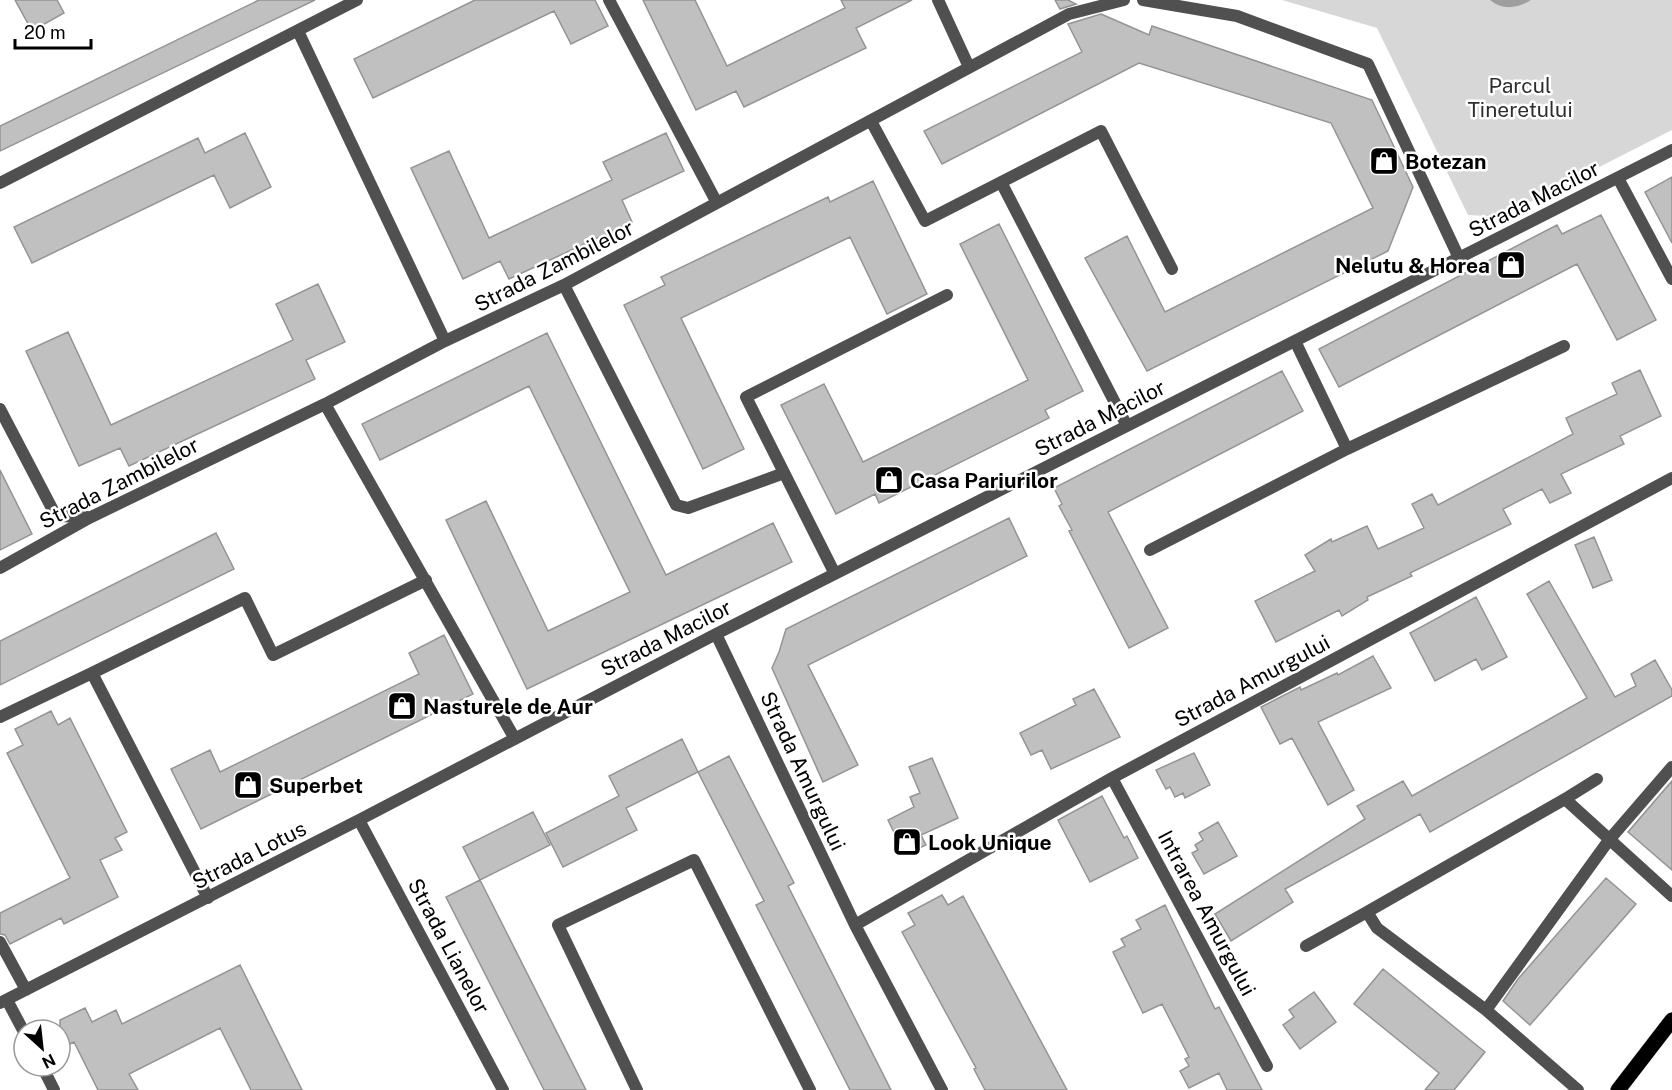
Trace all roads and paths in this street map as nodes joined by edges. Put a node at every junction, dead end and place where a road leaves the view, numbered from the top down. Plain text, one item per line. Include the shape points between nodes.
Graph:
1 (357, 0) edge
2 (609, 0) edge
3 (938, 0) edge
4 (1124, 0) edge
5 (1143, 0) edge
6 (298, 31) junction
7 (969, 68) junction
8 (871, 121) junction
9 (1672, 150) edge
10 (1618, 178) junction
11 (1001, 182) junction
12 (0, 183) edge
13 (717, 203) junction
14 (1459, 258) junction
15 (1172, 269) dead end
16 (1672, 279) edge
17 (564, 285) junction
18 (947, 295) dead end
19 (445, 341) junction
20 (1295, 341) junction
21 (1564, 346) dead end
22 (325, 404) junction
23 (0, 409) edge
24 (1127, 426) junction
25 (1347, 449) junction
26 (784, 473) junction
27 (1672, 478) edge
28 (89, 518) junction
29 (1150, 549) dead end
30 (0, 568) edge
31 (835, 574) junction
32 (426, 580) junction
33 (716, 634) junction
34 (92, 673) junction
35 (0, 717) edge
36 (514, 739) junction
37 (1672, 767) edge
38 (1112, 778) junction
39 (1597, 779) dead end
40 (1565, 799) junction
41 (359, 820) junction
42 (1609, 840) junction
43 (1672, 896) edge
44 (208, 898) junction
45 (1367, 912) junction
46 (855, 925) junction
47 (0, 942) edge
48 (1306, 946) dead end
49 (26, 990) junction
50 (4, 1001) edge
51 (1486, 1010) junction
52 (15, 1018) edge
53 (1672, 1020) edge
54 (1267, 1066) dead end
55 (503, 1090) edge
56 (637, 1090) edge
57 (810, 1090) edge
58 (942, 1090) edge
59 (1578, 1090) edge
60 (1618, 1090) edge

1 - 6 street
2 - 13 street
3 - 7 street
4 - 7 street, Strada Zambilelor via 1069,14
5 - 14 street via 1237,16 1368,64
6 - 12 street
6 - 19 street
7 - 8 street, Strada Zambilelor
8 - 11 street via 924,221
8 - 13 street, Strada Zambilelor
9 - 10 street, Strada Macilor
10 - 14 street, Strada Macilor
10 - 16 street
11 - 15 street via 1101,131
11 - 24 street
13 - 17 street, Strada Zambilelor
14 - 20 street, Strada Macilor
17 - 19 street, Strada Zambilelor
17 - 26 street via 676,506 688,508
18 - 26 street via 746,397
19 - 22 street, Strada Zambilelor
20 - 24 street, Strada Macilor
20 - 25 street
21 - 25 street
22 - 28 street, Strada Zambilelor
22 - 32 street
23 - 28 street via 56,516
24 - 31 street, Strada Macilor
25 - 29 street
26 - 31 street
27 - 38 street, Strada Amurgului
28 - 30 street, Strada Zambilelor
31 - 33 street, Strada Macilor
32 - 34 street via 273,655 245,598
32 - 36 street
33 - 36 street, Strada Macilor
33 - 46 street, Strada Amurgului
34 - 35 street
34 - 44 street
36 - 41 street, Strada Lotus
37 - 42 street
38 - 46 street, Strada Amurgului
38 - 54 street, Intrarea Amurgului
39 - 40 street
40 - 42 street
40 - 45 street
41 - 44 street, Strada Lotus
41 - 55 street, Strada Lianelor
42 - 43 street
42 - 51 street
44 - 49 street, Strada Lotus
45 - 48 street
45 - 51 street via 1377,928
46 - 58 street, Strada Amurgului
47 - 49 street
49 - 50 street, Strada Lotus
50 - 52 street
51 - 59 street
53 - 60 main road
56 - 57 street via 558,926 694,860

